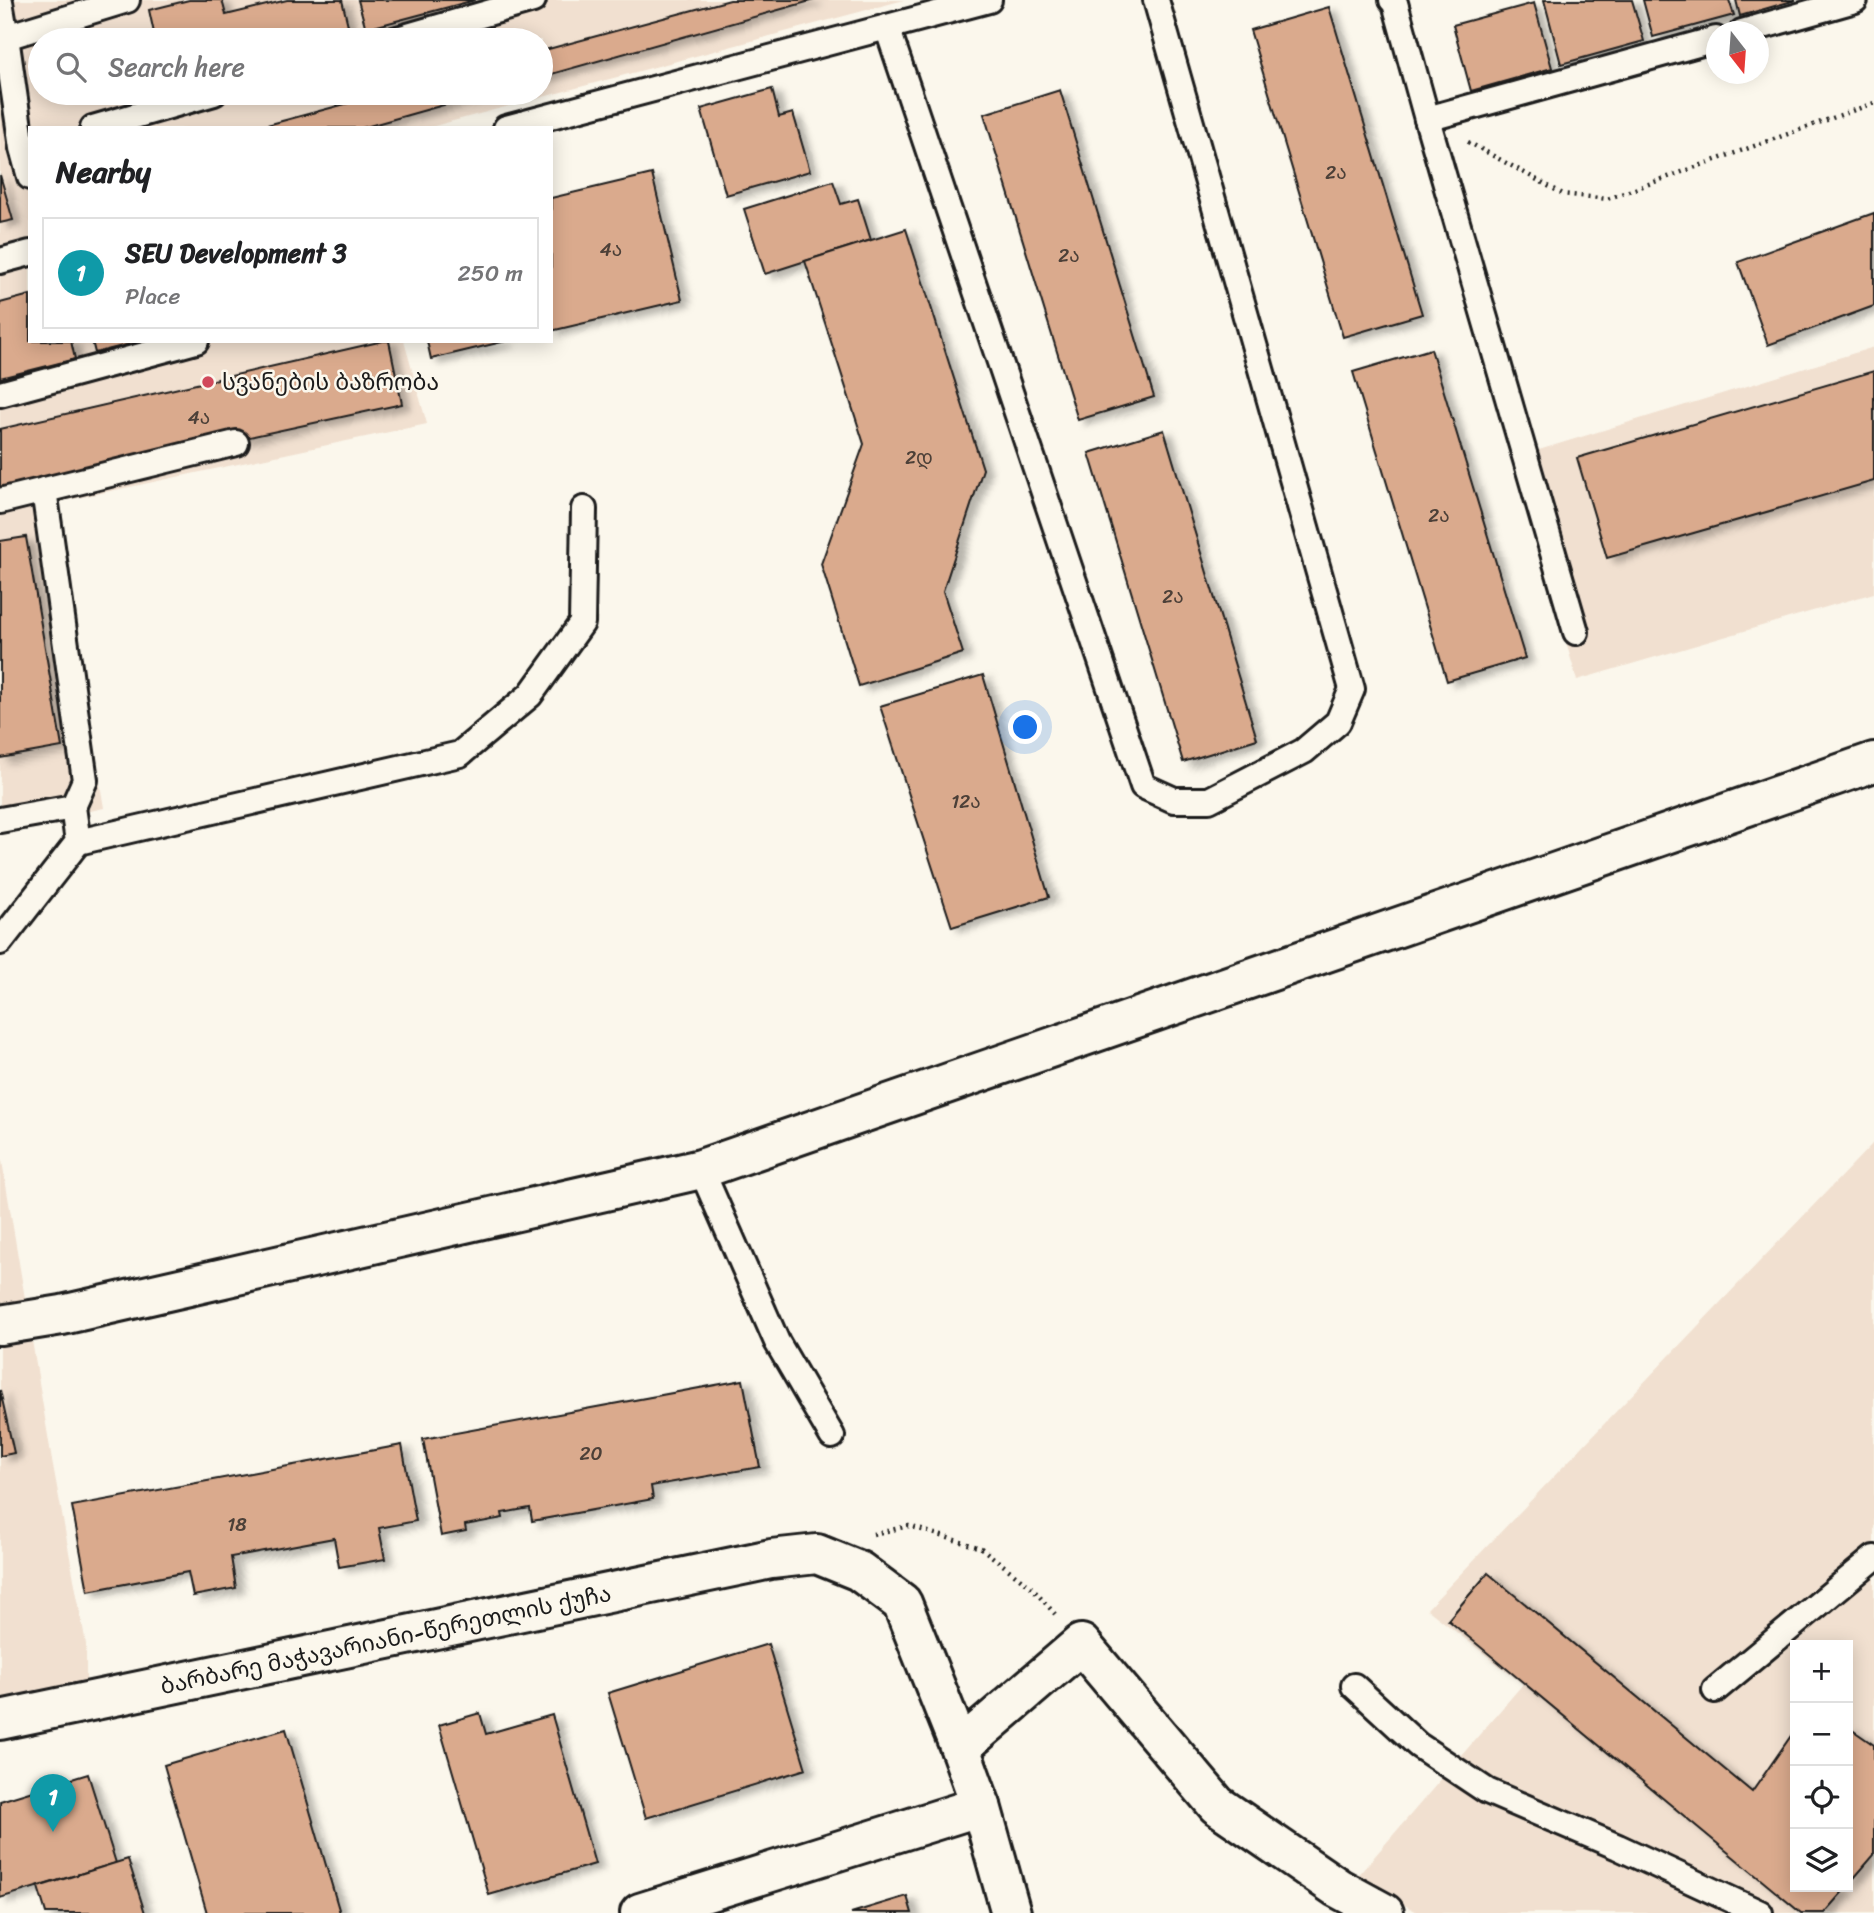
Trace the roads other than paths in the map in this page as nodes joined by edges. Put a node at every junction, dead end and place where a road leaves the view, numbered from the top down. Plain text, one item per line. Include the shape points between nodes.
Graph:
1 (127, 0) edge
2 (533, 0) edge
3 (989, 0) edge
4 (1156, 0) edge
5 (1855, 0) edge
6 (1398, 1) edge
7 (0, 2) edge
8 (1769, 24) edge
9 (887, 27) junction
10 (35, 28) edge
11 (436, 28) edge
12 (28, 30) edge
13 (6, 37) junction
14 (1706, 42) edge
15 (173, 105) edge
16 (1427, 119) junction
17 (100, 126) edge
18 (514, 126) edge
19 (26, 147) edge
20 (28, 254) edge
21 (0, 261) edge
22 (189, 343) edge
23 (0, 394) edge
24 (236, 443) dead end
25 (44, 490) junction
26 (0, 501) edge
27 (584, 509) dead end
28 (1576, 632) dead end
29 (1874, 762) edge
30 (73, 807) junction
31 (0, 820) edge
32 (78, 842) junction
33 (0, 942) edge
34 (701, 1169) junction
35 (0, 1325) edge
36 (832, 1436) dead end
37 (1874, 1558) edge
38 (1354, 1686) dead end
39 (1715, 1690) dead end
40 (0, 1720) edge
41 (960, 1748) junction
42 (981, 1805) junction
43 (640, 1913) edge
44 (1011, 1913) edge
45 (1384, 1913) edge
46 (1760, 1913) edge

1 - 10 lane
2 - 11 lane
3 - 9 lane
4 - 9 lane via 1352,689 1338,722 1304,751 1209,800 1174,800 1143,786
5 - 8 lane
6 - 16 lane
7 - 13 lane
9 - 18 lane
12 - 13 lane
13 - 19 lane
14 - 16 lane
15 - 17 lane
16 - 28 lane
20 - 21 lane
22 - 23 lane
24 - 25 lane
25 - 26 lane
25 - 30 lane via 85,780
27 - 32 lane via 582,623 530,695 460,754
29 - 34 street
30 - 31 lane
30 - 32 lane
32 - 33 lane
34 - 35 street via 76,1312
34 - 36 lane via 777,1342
37 - 39 lane
38 - 46 lane via 1418,1745 1487,1791
40 - 41 street, ბარბარე მაჭავარიანი-წერეთლის ქუჩა via 771,1559 817,1554 859,1571 902,1603
41 - 42 street, ბარბარე მაჭავარიანი-წერეთლის ქუჩა
41 - 45 street via 1081,1643 1217,1805 1338,1888
42 - 43 street
42 - 44 street, ბარბარე მაჭავარიანი-წერეთლის ქუჩა

